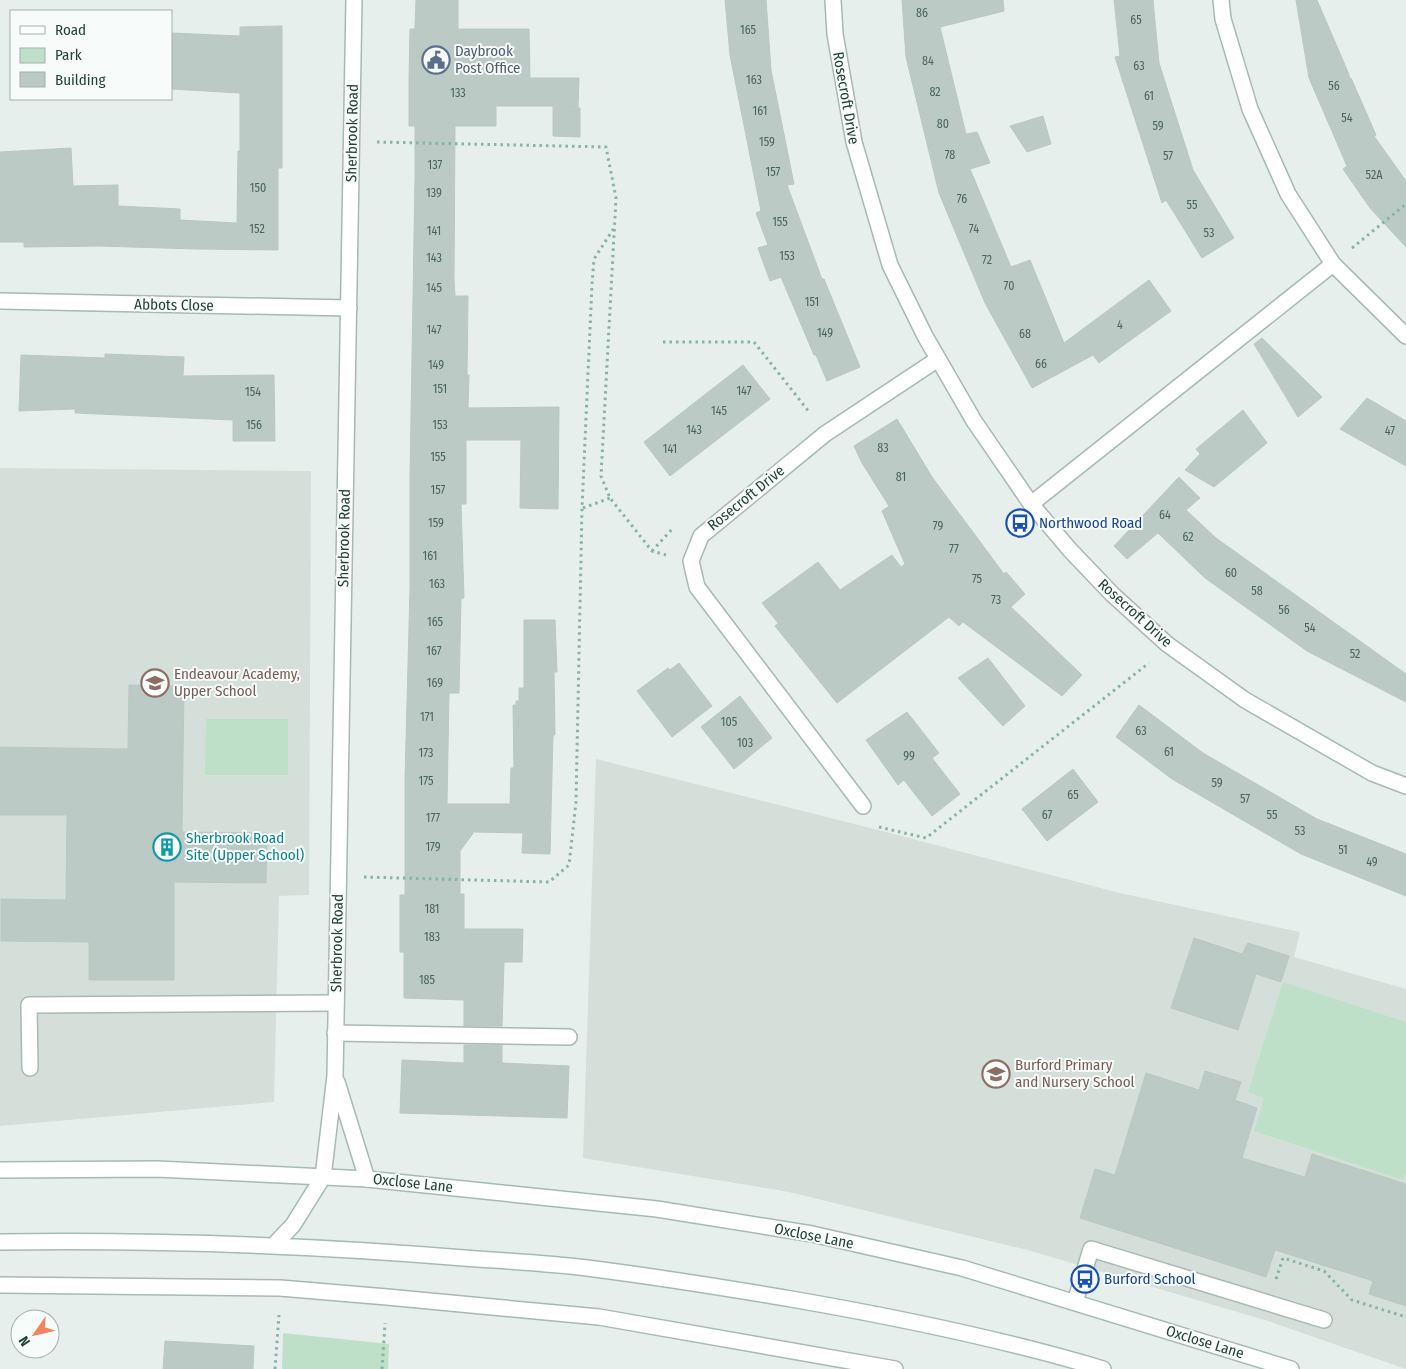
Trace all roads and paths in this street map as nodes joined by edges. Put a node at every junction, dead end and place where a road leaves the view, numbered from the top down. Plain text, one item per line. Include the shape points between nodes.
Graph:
1 (354, 0) edge
2 (833, 0) edge
3 (1221, 0) edge
4 (352, 142) junction
5 (1406, 204) edge
6 (614, 228) junction
7 (1333, 264) junction
8 (0, 302) edge
9 (349, 308) junction
10 (1406, 336) edge
11 (663, 342) dead end
12 (938, 359) junction
13 (815, 419) dead end
14 (610, 498) junction
15 (1031, 504) junction
16 (582, 508) junction
17 (691, 561) junction
18 (1167, 644) junction
19 (1406, 786) edge
20 (862, 806) joint
21 (338, 876) junction
22 (336, 1003) junction
23 (336, 1033) junction
24 (569, 1037) dead end
25 (30, 1068) dead end
26 (335, 1076) junction
27 (0, 1170) edge
28 (323, 1177) junction
29 (367, 1179) junction
30 (0, 1242) edge
31 (273, 1246) junction
32 (0, 1286) edge
33 (280, 1288) junction
34 (387, 1297) junction
35 (1075, 1302) junction
36 (1269, 1303) junction
37 (1406, 1317) edge
38 (1324, 1320) dead end
39 (275, 1369) edge
40 (382, 1369) edge
41 (895, 1369) edge
42 (1103, 1369) edge
43 (1291, 1369) edge

1 - 4 street, Sherbrook Road
2 - 12 street, Rosecroft Drive via 835,34 854,142 867,190 890,265
3 - 7 street via 1250,109 1288,194
4 - 6 path via 606,147 616,198
4 - 9 street, Sherbrook Road
5 - 7 path
6 - 14 path via 601,476
6 - 16 path via 594,259
7 - 10 street
7 - 15 street
8 - 9 street, Abbots Close
9 - 21 street, Sherbrook Road
11 - 13 path via 754,342
12 - 15 street, Rosecroft Drive via 974,421
12 - 17 street, Rosecroft Drive via 825,434 701,536
14 - 16 path
14 - 17 path via 652,551
15 - 18 street, Rosecroft Drive via 1112,594
16 - 21 path via 576,802 569,865 548,882
17 - 20 street via 697,588
18 - 19 street, Rosecroft Drive via 1245,700 1372,773
18 - 20 path via 1153,660 926,838 864,823
21 - 22 street, Sherbrook Road
22 - 23 street, Sherbrook Road
22 - 25 street via 29,1005
23 - 24 street
23 - 26 street, Sherbrook Road
26 - 28 street, Sherbrook Road
26 - 29 street, Sherbrook Road
27 - 28 street, Oxclose Lane via 157,1169
28 - 29 street, Oxclose Lane
28 - 31 street via 293,1225
29 - 35 street, Oxclose Lane via 657,1209 812,1234 962,1268
30 - 31 street
31 - 42 street via 585,1268 715,1286 964,1332
32 - 33 street
33 - 34 street
33 - 39 path
34 - 40 path
34 - 41 street via 599,1317
35 - 36 street via 1091,1249
35 - 43 street, Oxclose Lane
36 - 37 path via 1283,1258 1324,1271 1352,1300
36 - 38 street

